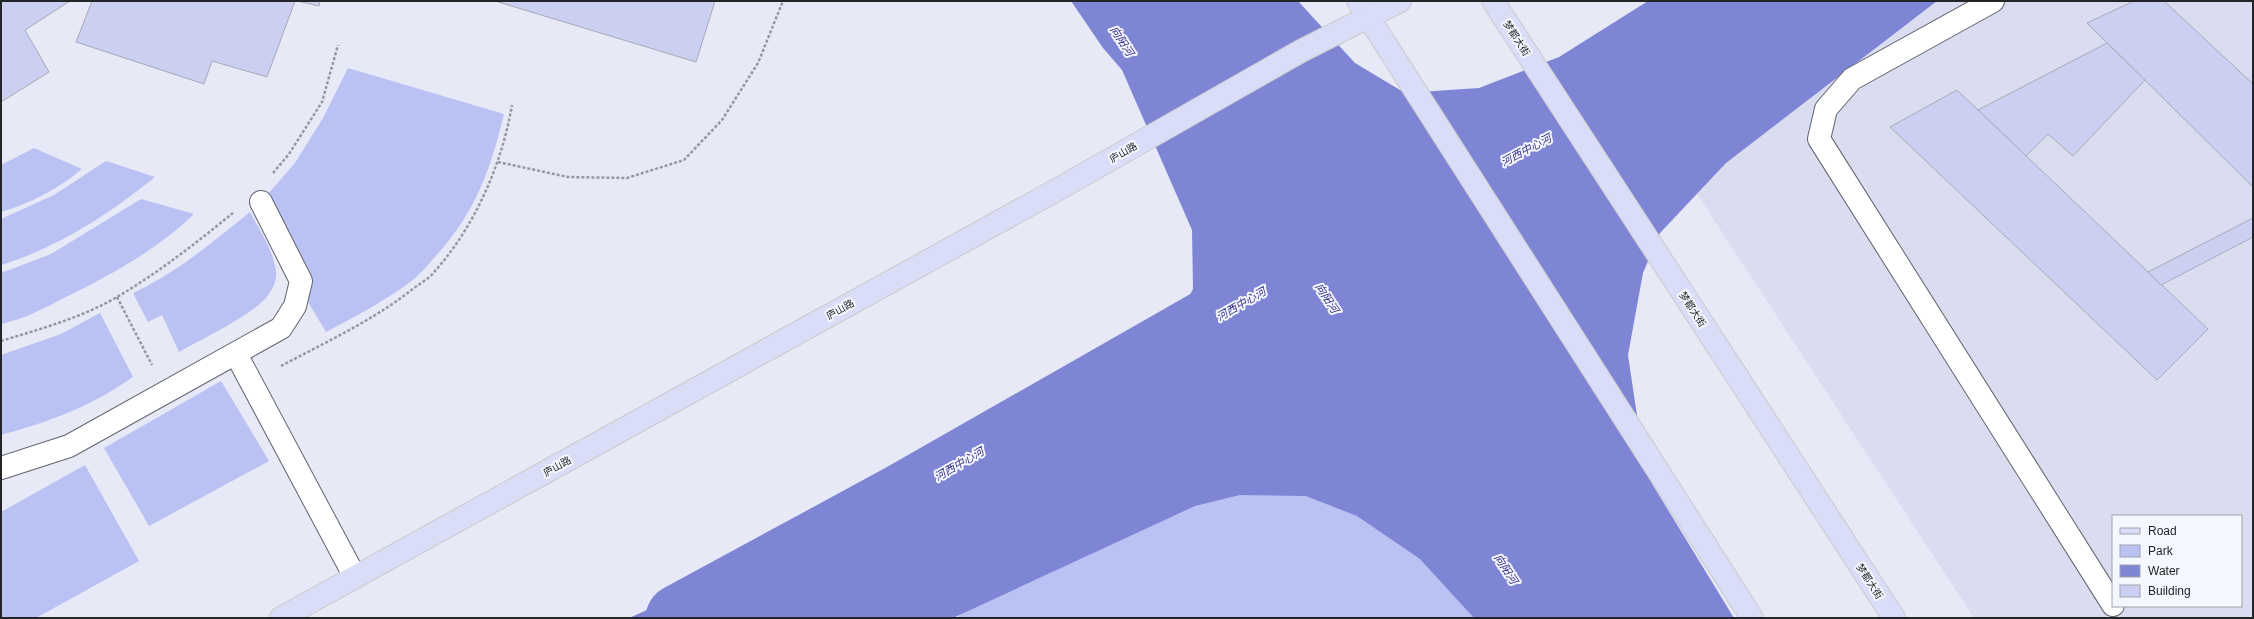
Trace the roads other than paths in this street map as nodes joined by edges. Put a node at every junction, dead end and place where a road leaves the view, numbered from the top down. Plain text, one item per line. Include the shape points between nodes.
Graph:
1 (1400, 1) edge
2 (1993, 1) edge
3 (1495, 4) edge
4 (1364, 9) edge
5 (261, 202) dead end
6 (236, 354) junction
7 (1, 468) edge
8 (355, 577) junction
9 (2112, 604) edge
10 (2114, 607) edge
11 (281, 618) edge
12 (1752, 618) edge
13 (1894, 618) edge
14 (2121, 618) edge

1 - 4 main road, 庐山路
2 - 9 street via 1852,78 1826,109 1819,139
3 - 13 main road, 梦都大街
4 - 8 main road, 庐山路 via 1301,51 1062,187
4 - 12 main road
5 - 6 street via 300,280 295,306 281,328
6 - 7 street via 69,446
6 - 8 street
8 - 11 main road, 庐山路
10 - 14 street

